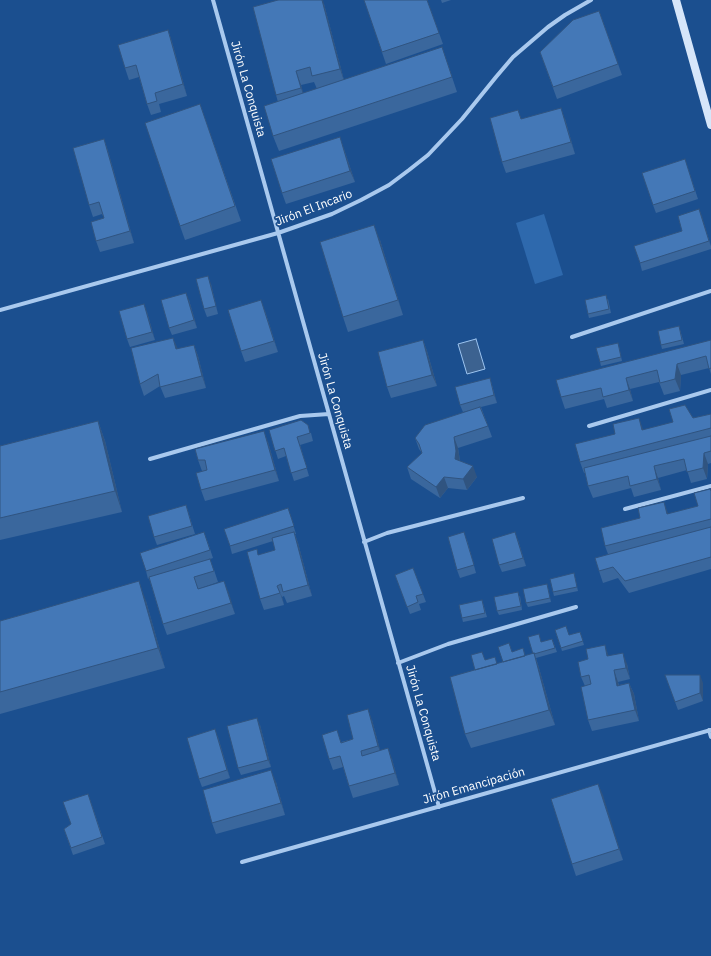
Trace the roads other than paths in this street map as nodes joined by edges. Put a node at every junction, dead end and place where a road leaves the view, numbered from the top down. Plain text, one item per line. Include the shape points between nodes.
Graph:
1 (213, 0) edge
2 (591, 0) edge
3 (676, 0) edge
4 (711, 125) edge
5 (278, 233) junction
6 (711, 291) edge
7 (0, 310) edge
8 (572, 337) dead end
9 (711, 390) edge
10 (329, 414) junction
11 (589, 426) dead end
12 (150, 459) dead end
13 (711, 486) edge
14 (523, 498) dead end
15 (625, 509) dead end
16 (364, 542) junction
17 (576, 607) dead end
18 (398, 663) junction
19 (710, 730) edge
20 (711, 737) edge
21 (439, 806) junction
22 (242, 862) dead end

1 - 5 street, Jirón La Conquista
2 - 5 street, Jirón El Incario via 548,26 518,53 446,137 409,170 388,185 339,211
3 - 4 street
5 - 7 street, Jirón El Incario
5 - 10 street, Jirón La Conquista
6 - 8 street
9 - 11 street
10 - 12 street via 300,416
10 - 16 street, Jirón La Conquista
13 - 15 street
14 - 16 street via 387,533
16 - 18 street, Jirón La Conquista
17 - 18 street via 448,644
18 - 21 street, Jirón La Conquista
19 - 20 street
19 - 21 street, Jirón Emancipación
21 - 22 street, Jirón Emancipación

